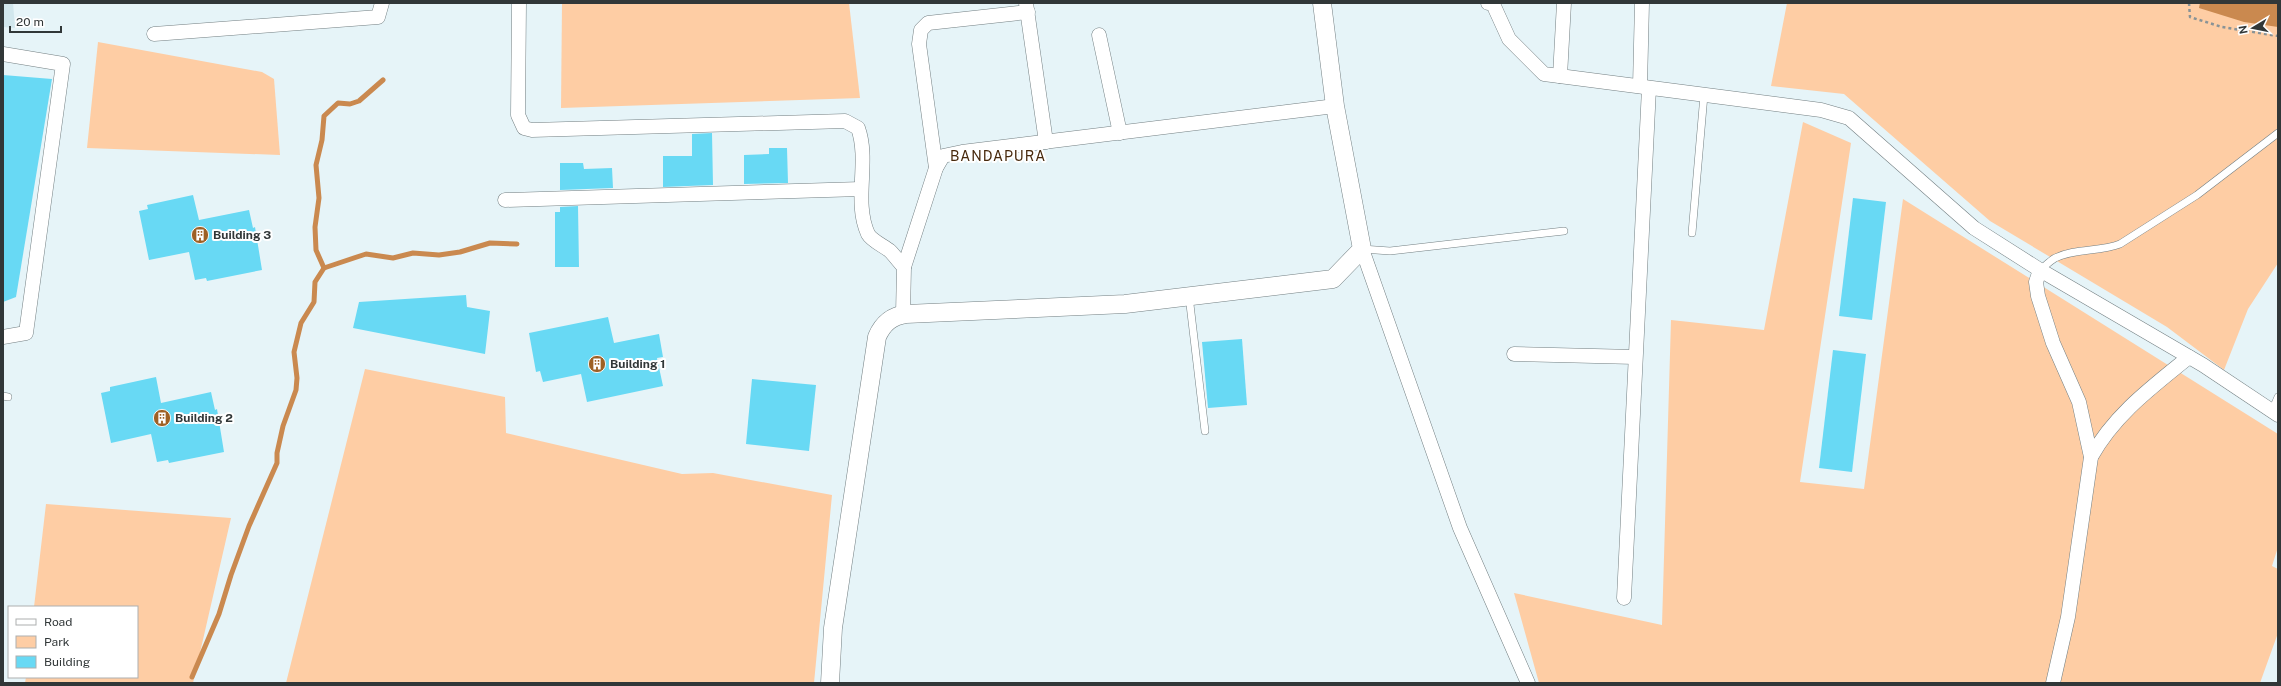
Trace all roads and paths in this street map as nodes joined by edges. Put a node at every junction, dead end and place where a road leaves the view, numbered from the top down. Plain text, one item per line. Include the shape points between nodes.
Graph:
1 (382, 3) edge
2 (519, 3) edge
3 (1322, 3) edge
4 (1488, 3) edge
5 (1564, 3) edge
6 (1642, 3) edge
7 (2189, 3) edge
8 (1027, 7) edge
9 (154, 34) dead end
10 (1099, 35) dead end
11 (2278, 36) edge
12 (3, 54) edge
13 (1560, 76) junction
14 (1644, 87) junction
15 (1704, 95) junction
16 (1335, 106) junction
17 (1120, 133) junction
18 (2278, 133) edge
19 (1046, 142) junction
20 (936, 168) junction
21 (861, 189) junction
22 (505, 200) dead end
23 (1564, 231) dead end
24 (1692, 233) dead end
25 (1362, 249) junction
26 (904, 267) junction
27 (2040, 270) junction
28 (1189, 296) junction
29 (903, 314) junction
30 (3, 337) edge
31 (1514, 354) dead end
32 (2189, 357) junction
33 (1635, 358) junction
34 (2278, 397) edge
35 (2275, 413) edge
36 (1205, 431) dead end
37 (2091, 456) junction
38 (1624, 598) dead end
39 (830, 683) edge
40 (1528, 683) edge
41 (2053, 683) edge

1 - 9 street via 378,17
2 - 21 street via 518,115 524,128 532,130 845,121 858,128 862,141
3 - 16 street
4 - 13 street via 1493,4 1509,39 1544,74
5 - 13 street
6 - 14 street
7 - 11 path via 2190,17 2222,27
8 - 19 street
8 - 20 street via 928,23 921,30 919,44
10 - 17 street
12 - 30 street via 63,64 26,333
13 - 14 street
14 - 15 street
14 - 33 street
15 - 24 lane
15 - 27 street via 1821,110 1849,118 1974,228
16 - 17 street
16 - 25 street
17 - 19 street
18 - 27 lane via 2197,195 2120,244 2054,258
19 - 20 street via 943,156
20 - 26 street
21 - 22 street
21 - 26 street via 862,213 869,236 890,251
23 - 25 lane via 1390,251
25 - 28 street via 1333,280
25 - 40 street via 1460,528
26 - 29 street
27 - 32 street
27 - 37 street via 2036,282 2038,296 2053,343 2079,402
28 - 29 street via 1125,304
28 - 36 lane
29 - 39 street via 885,323 877,337 833,628
31 - 33 street
32 - 35 street
32 - 37 street via 2132,403 2101,438
33 - 38 street
34 - 35 lane
37 - 41 street via 2068,617

